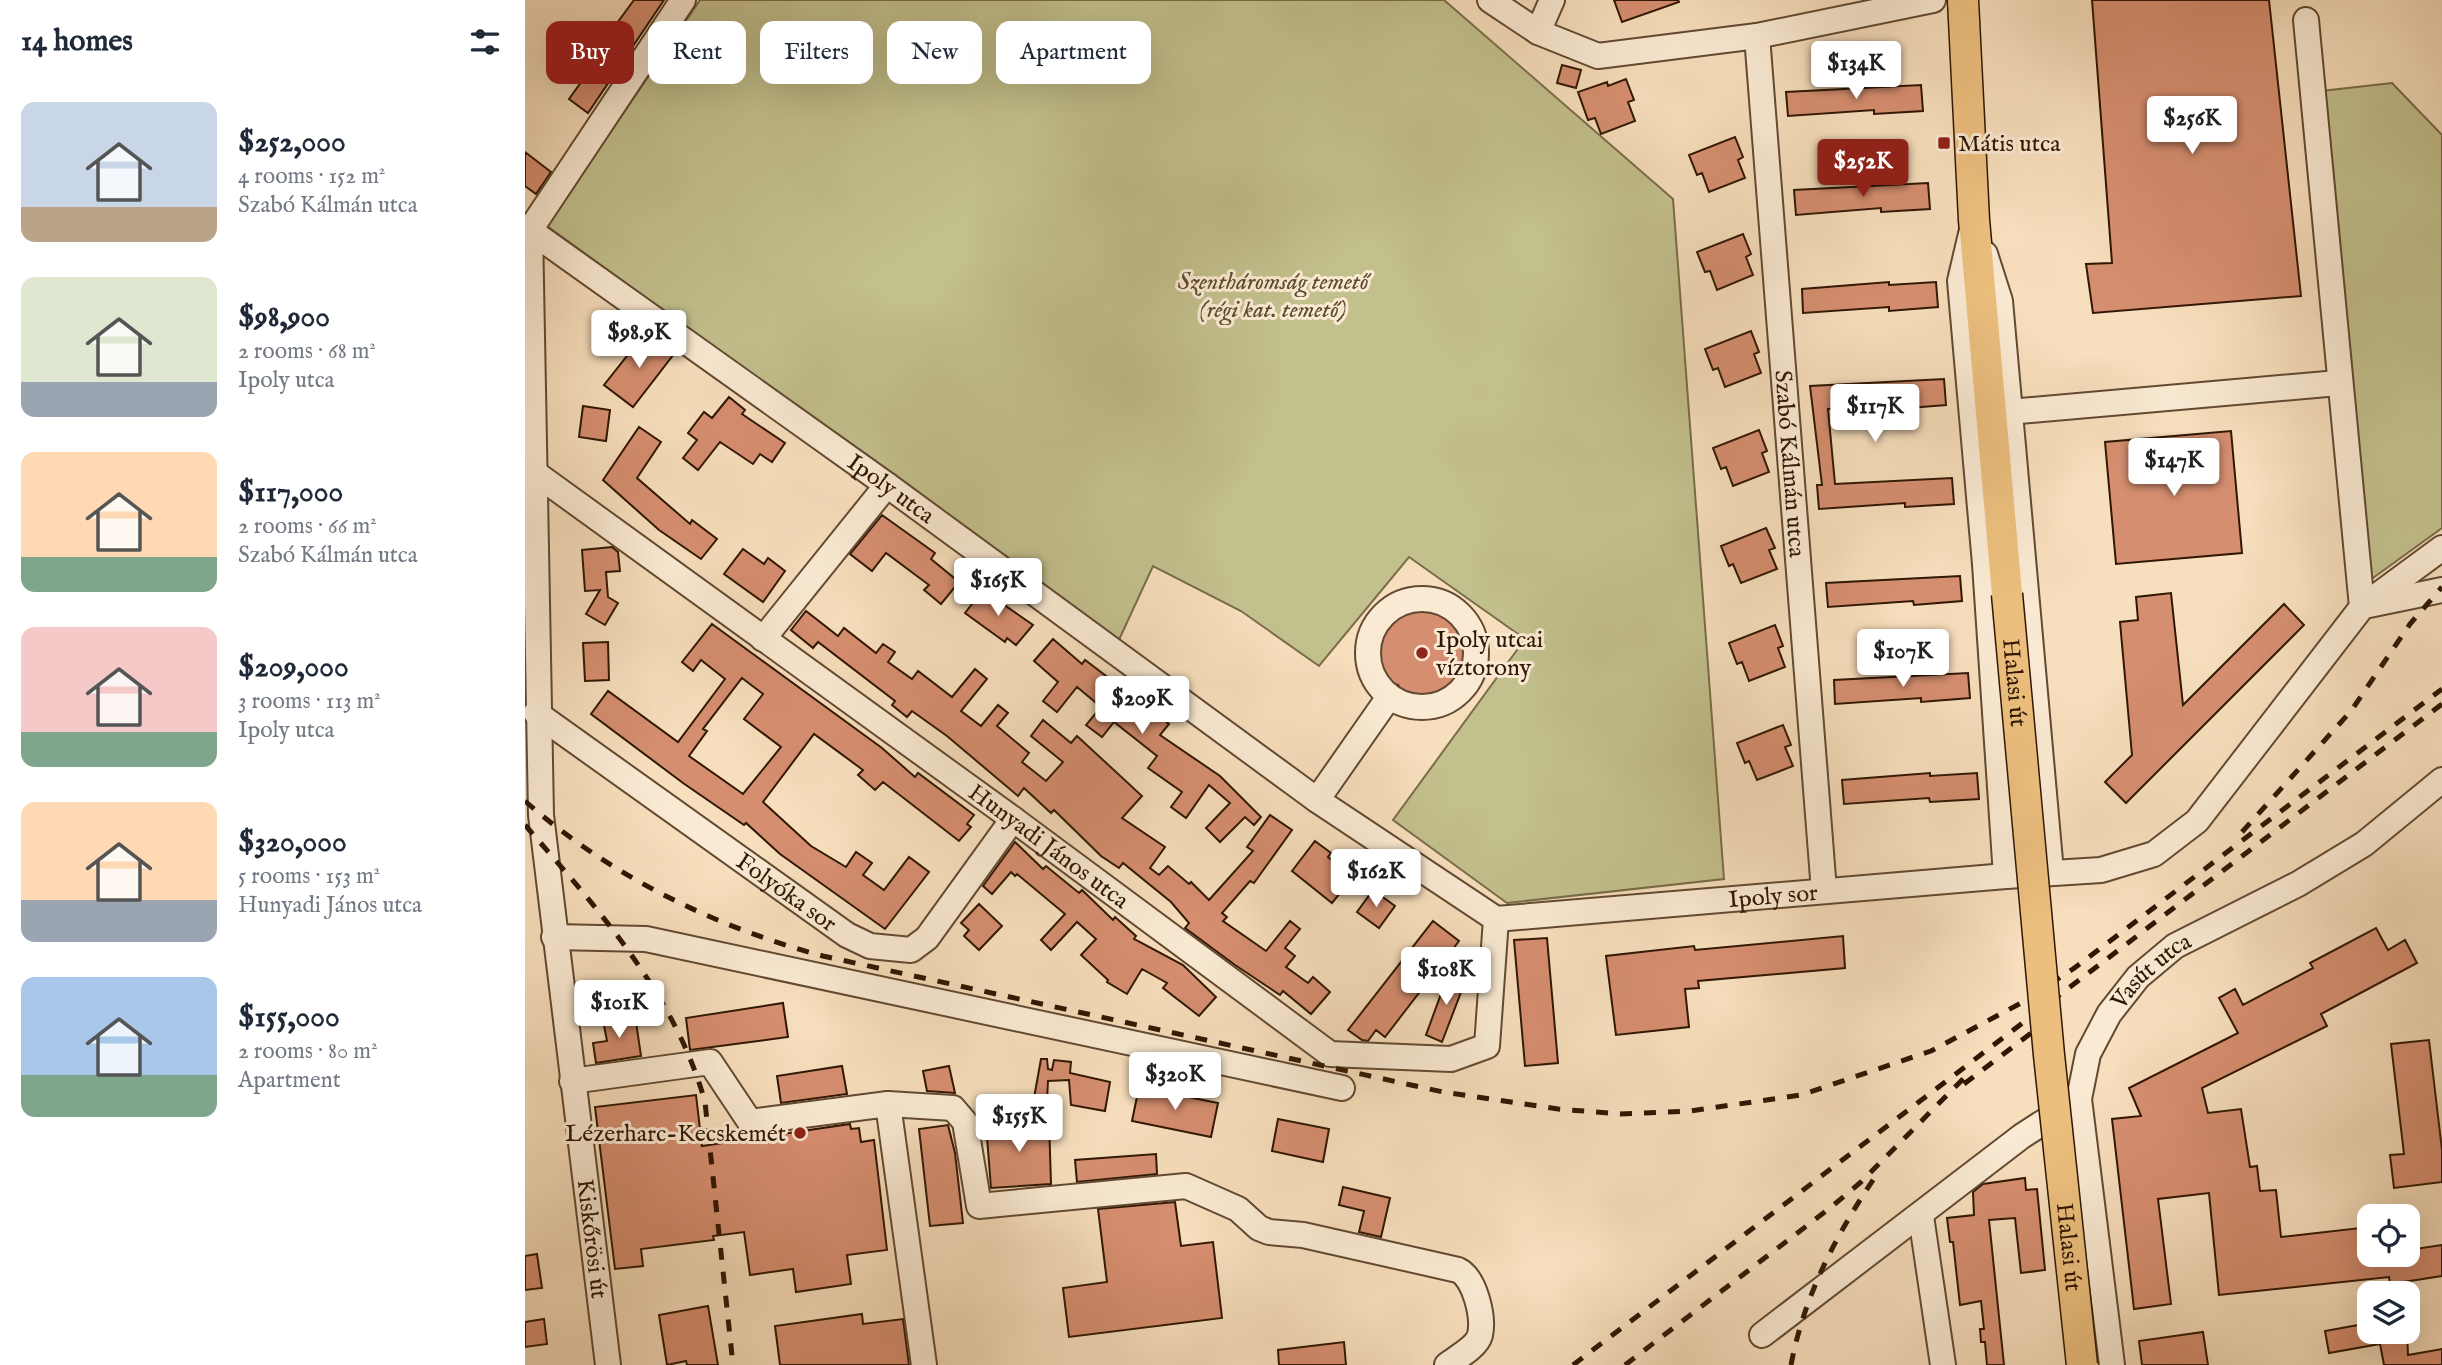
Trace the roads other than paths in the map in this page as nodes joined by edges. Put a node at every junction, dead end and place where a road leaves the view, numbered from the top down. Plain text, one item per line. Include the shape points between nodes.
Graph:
1 (683, 0) edge
2 (1490, 0) edge
3 (1552, 0) edge
4 (1933, 0) edge
5 (1963, 0) edge
6 (2307, 20) dead end
7 (1538, 32) junction
8 (1757, 36) junction
9 (1974, 220) junction
10 (527, 229) edge
11 (2338, 383) junction
12 (2009, 412) junction
13 (535, 473) junction
14 (887, 485) junction
15 (530, 515) edge
16 (2442, 548) edge
17 (2442, 590) edge
18 (2362, 607) junction
19 (764, 639) junction
20 (1389, 697) junction
21 (536, 713) junction
22 (2442, 780) edge
23 (1317, 800) junction
24 (1013, 819) junction
25 (2051, 872) junction
26 (535, 874) edge
27 (2005, 876) junction
28 (1824, 891) junction
29 (1496, 919) junction
30 (554, 937) junction
31 (572, 1081) junction
32 (1342, 1088) dead end
33 (2079, 1099) junction
34 (888, 1104) junction
35 (1921, 1216) junction
36 (1762, 1335) dead end
37 (608, 1365) edge
38 (924, 1365) edge
39 (1447, 1365) edge
40 (1943, 1365) edge
41 (2082, 1365) edge
42 (2112, 1365) edge

1 - 10 street
2 - 7 street
3 - 7 street
4 - 8 street
5 - 9 main road, Halasi út
6 - 11 street
7 - 8 street via 1598,56
8 - 28 street, Szabó Kálmán utca
9 - 12 street via 2000,301
9 - 27 street via 1960,281 1985,564
9 - 41 main road, Halasi út, bridge via 2047,1042
10 - 13 street, Kiskőrösi út
10 - 14 street, Ipoly utca
11 - 12 street
11 - 18 street
12 - 25 street
13 - 15 street, Kiskőrösi út
13 - 19 street, Hunyadi János utca
14 - 19 street
14 - 23 street, Ipoly utca
15 - 21 street, Kiskőrösi út
16 - 18 street
17 - 18 street
18 - 25 street via 2197,821 2175,841 2154,854 2101,870
19 - 24 street, Hunyadi János utca
20 - 20 street via 1414,706 1434,706 1452,698 1467,683 1475,665 1475,645 1468,626 1455,611 1437,601 1416,600 1396,606 1380,619 1370,637 1368,658 1374,678
20 - 23 street
21 - 24 street, Folyóka sor via 870,946 911,950 927,938
21 - 26 street, Kiskőrösi út
22 - 33 street, Vasút utca via 2364,844 2298,884 2201,930 2148,968 2120,997 2097,1035
23 - 29 street, Ipoly utca
24 - 29 street, Hunyadi János utca via 1330,1054 1451,1059 1487,1046
25 - 27 street, Ipoly sor
26 - 30 street, Kiskőrösi út
27 - 28 street, Ipoly sor
28 - 29 street, Ipoly sor
30 - 31 street, Kiskőrösi út
30 - 32 street via 646,939
31 - 34 street via 710,1062 750,1122
31 - 37 street, Kiskőrösi út
33 - 35 street via 2022,1136
33 - 42 street, Halasi út
34 - 38 street
34 - 39 street via 953,1108 965,1122 979,1206 1186,1186 1238,1209 1269,1232 1303,1235 1458,1270 1475,1289 1480,1335
35 - 36 street
35 - 40 street

